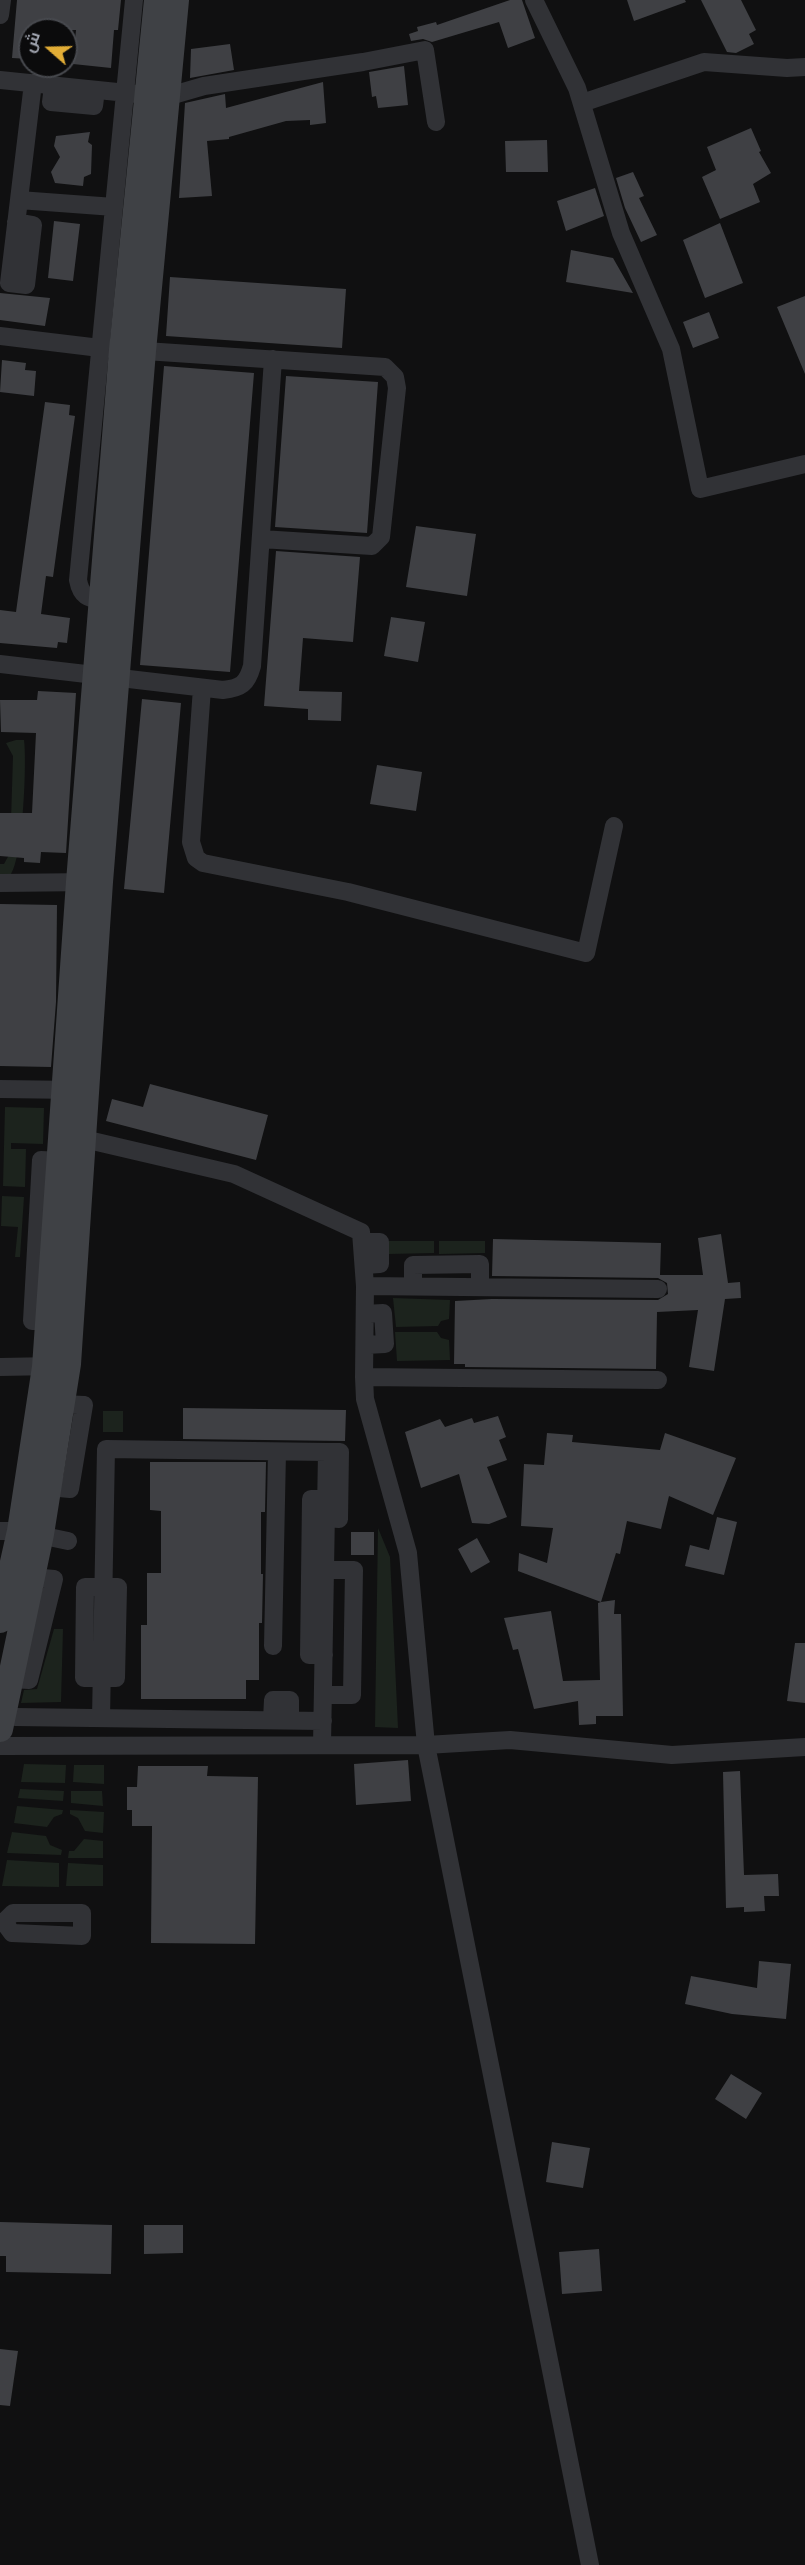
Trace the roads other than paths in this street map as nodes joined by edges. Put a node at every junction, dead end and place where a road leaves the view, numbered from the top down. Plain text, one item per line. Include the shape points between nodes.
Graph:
1 (2, 0) edge
2 (134, 0) edge
3 (157, 0) edge
4 (176, 0) edge
5 (534, 0) edge
6 (0, 15) edge
7 (805, 67) edge
8 (0, 80) edge
9 (33, 83) junction
10 (145, 95) junction
11 (582, 103) junction
12 (436, 122) dead end
13 (19, 200) junction
14 (114, 207) junction
15 (25, 224) junction
16 (13, 260) edge
17 (0, 336) edge
18 (122, 350) junction
19 (273, 359) junction
20 (805, 464) edge
21 (261, 539) junction
22 (0, 664) edge
23 (107, 677) junction
24 (202, 688) junction
25 (614, 826) dead end
26 (90, 882) junction
27 (0, 883) edge
28 (0, 1089) edge
29 (76, 1090) junction
30 (84, 1139) junction
31 (365, 1286) junction
32 (658, 1288) dead end
33 (57, 1366) junction
34 (0, 1367) edge
35 (364, 1377) junction
36 (658, 1380) dead end
37 (278, 1452) junction
38 (327, 1452) junction
39 (326, 1499) junction
40 (326, 1518) junction
41 (20, 1532) edge
42 (68, 1541) dead end
43 (325, 1570) junction
44 (104, 1587) junction
45 (0, 1620) edge
46 (273, 1646) dead end
47 (324, 1655) junction
48 (102, 1678) junction
49 (323, 1695) junction
50 (101, 1718) junction
51 (323, 1721) junction
52 (7, 1723) edge
53 (322, 1745) junction
54 (426, 1745) junction
55 (0, 1746) edge
56 (805, 1747) edge
57 (2, 1922) edge
58 (87, 1924) dead end
59 (590, 2565) edge

1 - 6 street
2 - 10 street
3 - 10 street
4 - 10 street
5 - 11 street
7 - 11 street via 704,63
8 - 9 street
9 - 10 street
9 - 13 street
10 - 12 street via 425,50
10 - 14 street
10 - 18 street via 157,225
11 - 20 street via 621,233 671,349 700,489
13 - 14 street
13 - 15 street
14 - 18 street
15 - 16 street
15 - 16 street via 45,226 40,272
17 - 18 street
18 - 19 street
18 - 23 street
18 - 23 street via 103,600
19 - 21 street
19 - 21 street via 385,367 395,377 397,388 381,537 372,546
21 - 24 street via 248,681 238,689
22 - 23 street
23 - 24 street
23 - 26 street
24 - 25 street via 191,842 196,858 203,863 348,892 586,953
26 - 27 street
26 - 29 street
28 - 29 street
29 - 30 street
29 - 33 street via 60,1161 48,1321
30 - 31 street via 234,1174 361,1232 362,1242 380,1242 380,1264 364,1264
30 - 33 street
31 - 32 street via 413,1286 413,1265 480,1264 480,1287
31 - 35 street via 365,1314 383,1313 385,1344 365,1345
33 - 34 street
33 - 41 street
33 - 41 street via 62,1404 49,1487
35 - 36 street
35 - 54 street via 364,1399 408,1554
37 - 38 street
37 - 44 street via 106,1449 104,1531 95,1530 95,1554 104,1554
37 - 46 street
38 - 39 street
38 - 40 street via 340,1452 339,1519
39 - 40 street
39 - 47 street via 311,1499 309,1631 309,1655
40 - 43 street
41 - 42 street
41 - 45 street
41 - 52 street via 32,1577 11,1679
43 - 47 street
43 - 49 street via 354,1570 352,1695
44 - 48 street via 117,1587 116,1678
44 - 48 street via 85,1587 84,1678
47 - 49 street
48 - 50 street
49 - 51 street
50 - 51 street
50 - 52 street
51 - 53 street
53 - 54 street
53 - 55 street
54 - 56 street via 537,1740 672,1755
54 - 59 street
57 - 58 street

